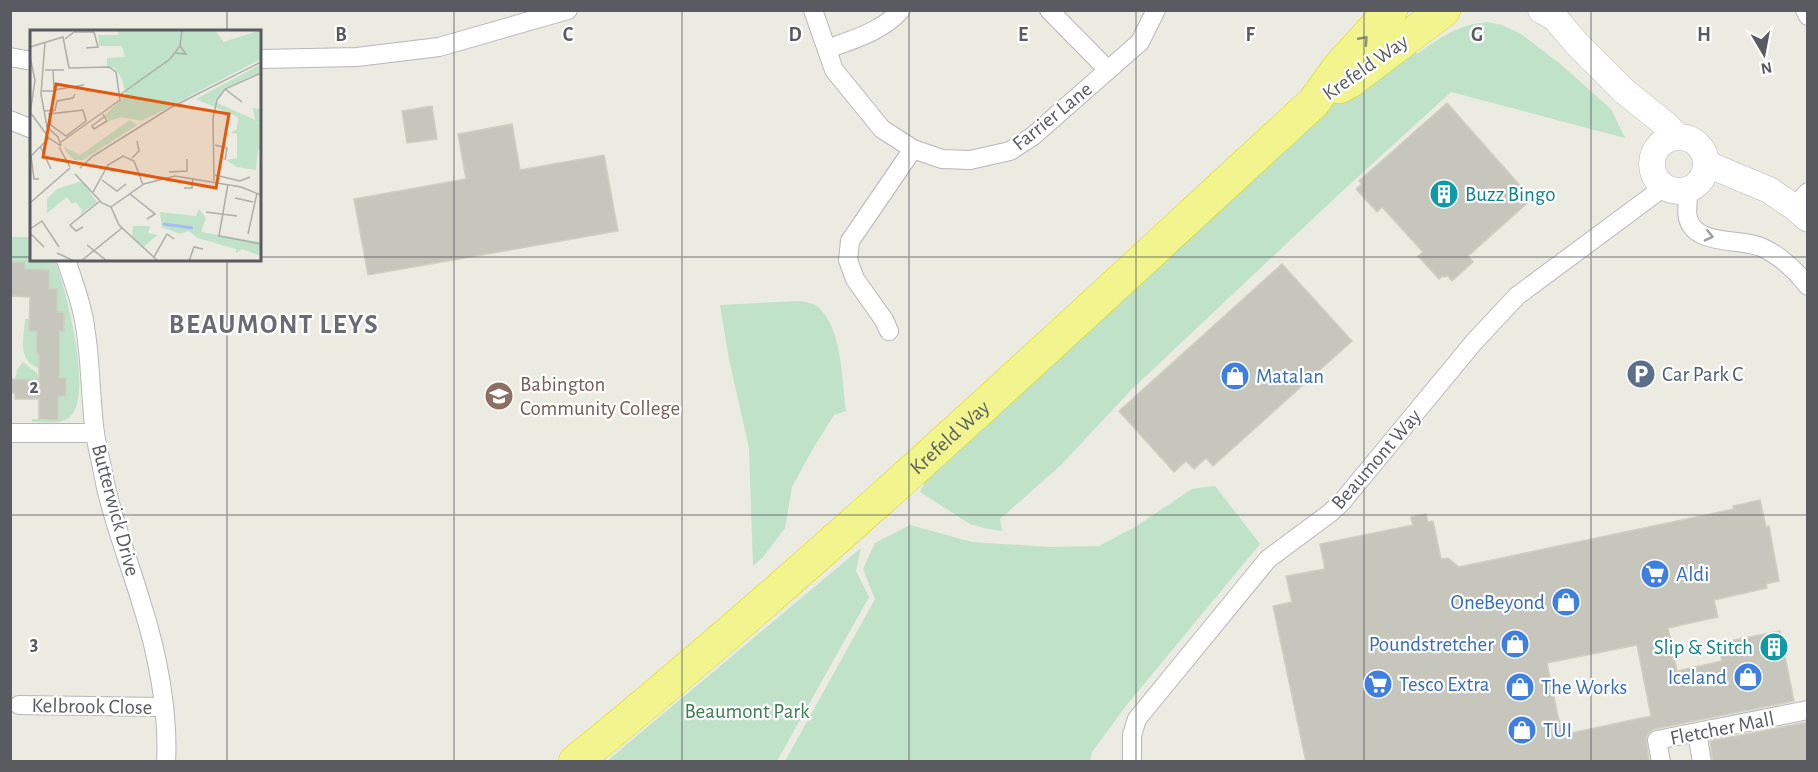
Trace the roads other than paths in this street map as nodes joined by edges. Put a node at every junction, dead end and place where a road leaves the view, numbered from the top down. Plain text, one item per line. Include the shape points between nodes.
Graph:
1 (568, 10) edge
2 (813, 10) edge
3 (901, 10) edge
4 (1049, 10) edge
5 (1156, 10) edge
6 (1390, 10) edge
7 (1444, 10) edge
8 (1805, 10) edge
9 (1549, 13) edge
10 (1808, 16) edge
11 (827, 49) junction
12 (10, 57) edge
13 (261, 59) edge
14 (30, 61) edge
15 (1107, 70) junction
16 (1314, 102) junction
17 (10, 120) edge
18 (30, 128) edge
19 (1667, 142) junction
20 (913, 149) junction
21 (1707, 164) junction
22 (1664, 187) junction
23 (1689, 190) junction
24 (1803, 206) edge
25 (66, 261) edge
26 (1808, 286) edge
27 (889, 331) dead end
28 (10, 433) edge
29 (95, 433) junction
30 (19, 705) dead end
31 (164, 707) junction
32 (1808, 710) edge
33 (1697, 733) junction
34 (166, 762) edge
35 (575, 762) edge
36 (1132, 762) edge
37 (1661, 762) edge
38 (1702, 762) edge

1 - 13 street via 439,47 357,57
2 - 11 street, Farrier Lane
3 - 11 street via 863,36
4 - 15 street
5 - 15 street, Farrier Lane via 1140,42
16 -> 6 highway, Krefeld Way via 1339,67
7 - 16 highway, Krefeld Way via 1350,81
8 - 10 street
9 - 19 street
11 - 20 street, Farrier Lane via 834,70 882,129
12 - 14 street
15 - 20 street, Farrier Lane via 1034,136 1011,151 970,160 942,159
16 - 35 highway, Krefeld Way via 910,473
17 - 18 street
19 - 21 street via 1693,140 1703,149
19 - 22 street via 1653,157 1652,166
20 - 27 street via 850,241 848,260 855,279
21 - 23 street via 1699,183
21 - 24 street
22 - 23 street via 1678,192
22 - 36 street, Beaumont Way via 1517,296 1341,503 1268,559 1137,719 1132,735
23 -> 26 street via 1687,217 1699,234 1759,246 1787,264
25 - 29 street, Butterwick Drive via 86,328
28 - 29 street
29 - 31 street, Butterwick Drive via 119,538 143,606
30 - 31 street, Kelbrook Close
31 - 34 street, Butterwick Drive
32 - 33 street, Fletcher Mall
33 - 37 street, Fletcher Mall via 1657,740
33 - 38 street

